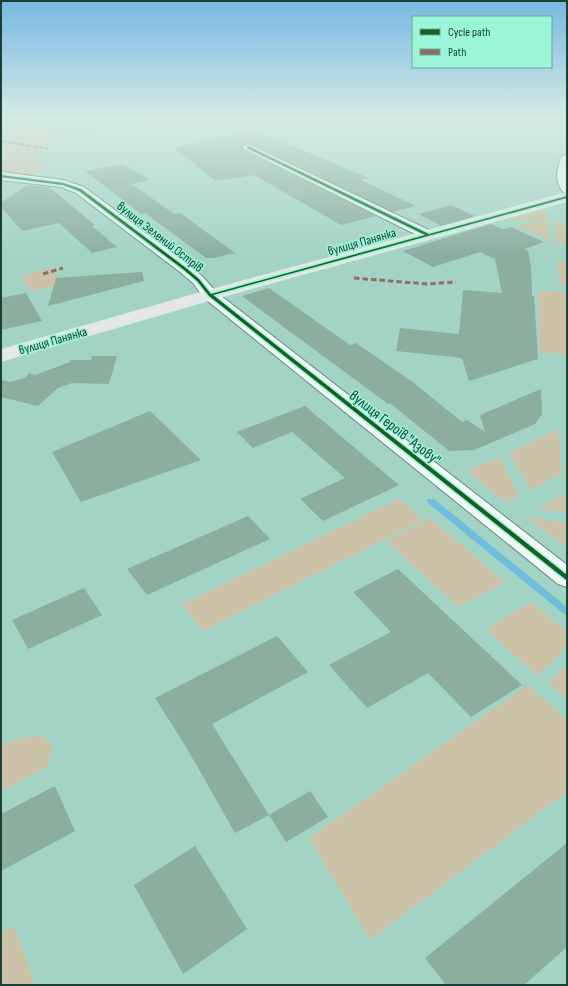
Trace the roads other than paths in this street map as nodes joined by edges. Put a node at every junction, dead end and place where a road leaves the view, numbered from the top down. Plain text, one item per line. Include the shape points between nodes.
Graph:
1 (285, 165) edge
2 (565, 165) edge
3 (1, 176) edge
4 (567, 188) edge
5 (567, 197) edge
6 (428, 235) junction
7 (210, 296) junction
8 (1, 356) edge
9 (567, 578) edge

1 - 6 street
2 - 4 street via 561,179
3 - 7 street, вулиця Зелений Острів via 63,184 80,190 185,269 198,280
5 - 6 main road, вулиця Панянка
6 - 7 main road, вулиця Панянка
7 - 8 main road, вулиця Панянка
7 - 9 street, вулиця Героїв "Азову"

